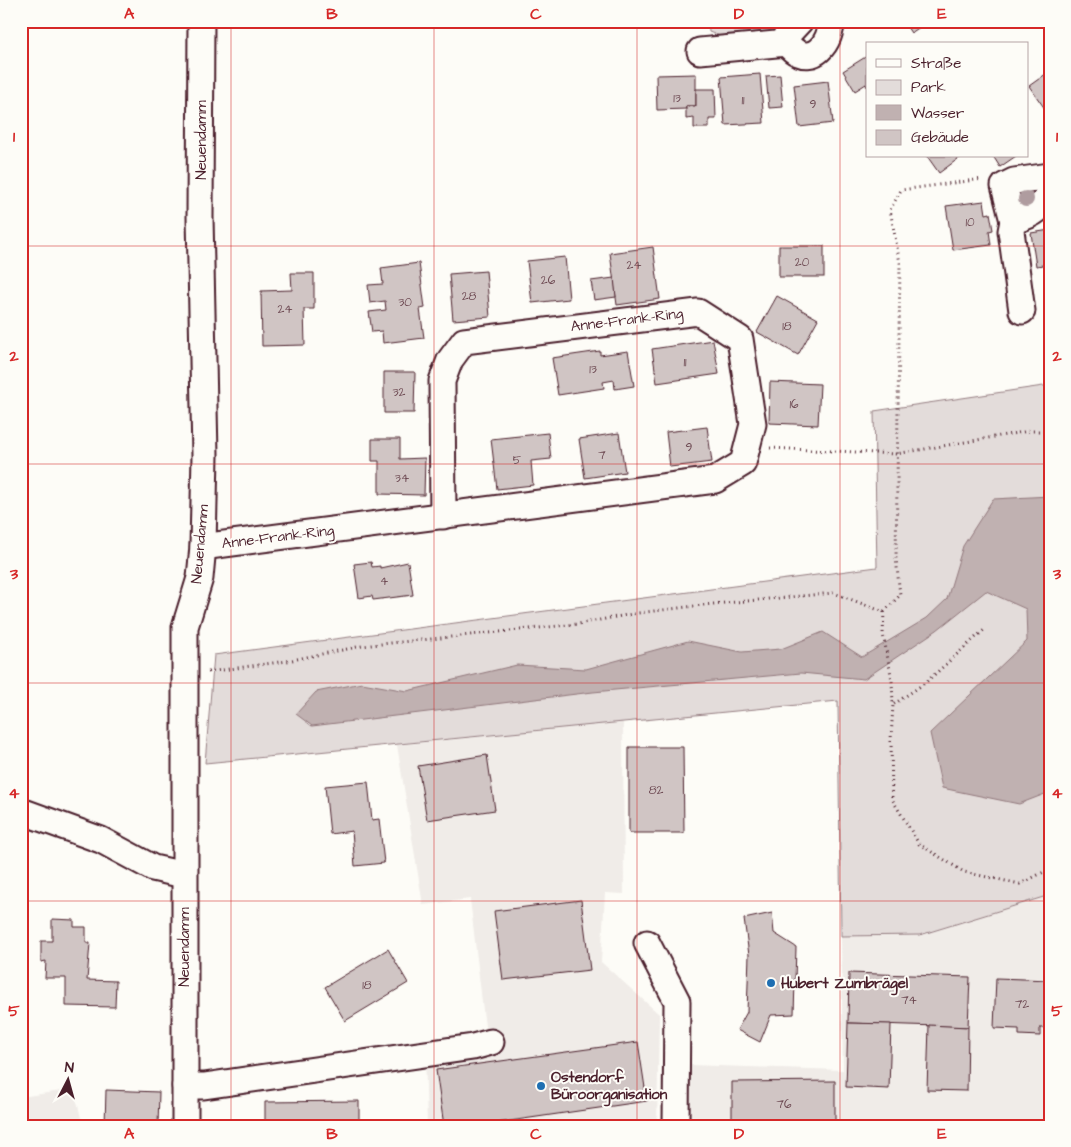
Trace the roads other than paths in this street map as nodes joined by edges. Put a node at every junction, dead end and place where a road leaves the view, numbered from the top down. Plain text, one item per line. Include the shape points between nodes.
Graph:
1 (201, 21) edge
2 (800, 21) edge
3 (832, 21) edge
4 (787, 43) junction
5 (700, 51) dead end
6 (1050, 176) edge
7 (1050, 189) edge
8 (1013, 221) junction
9 (1022, 311) dead end
10 (443, 516) junction
11 (203, 546) junction
12 (21, 812) edge
13 (184, 875) junction
14 (647, 944) dead end
15 (491, 1042) dead end
16 (185, 1086) junction
17 (185, 1126) edge
18 (676, 1126) edge

1 - 11 street, Neuendamm
2 - 4 street via 786,36
3 - 4 street via 829,38 814,54 802,55 790,49
4 - 5 street
6 - 8 street via 1014,181 1004,186
7 - 8 street via 1044,205 1027,217
8 - 9 street via 1011,231
10 - 10 street, Anne-Frank-Ring via 715,480 743,463 754,424 740,339 698,312 464,341 450,360 442,381
10 - 11 street, Anne-Frank-Ring
11 - 13 street, Neuendamm via 200,578 185,627
12 - 13 street via 101,840 152,868
13 - 16 street, Neuendamm
14 - 18 street via 677,1001
15 - 16 street via 204,1086
16 - 17 street, Neuendamm

